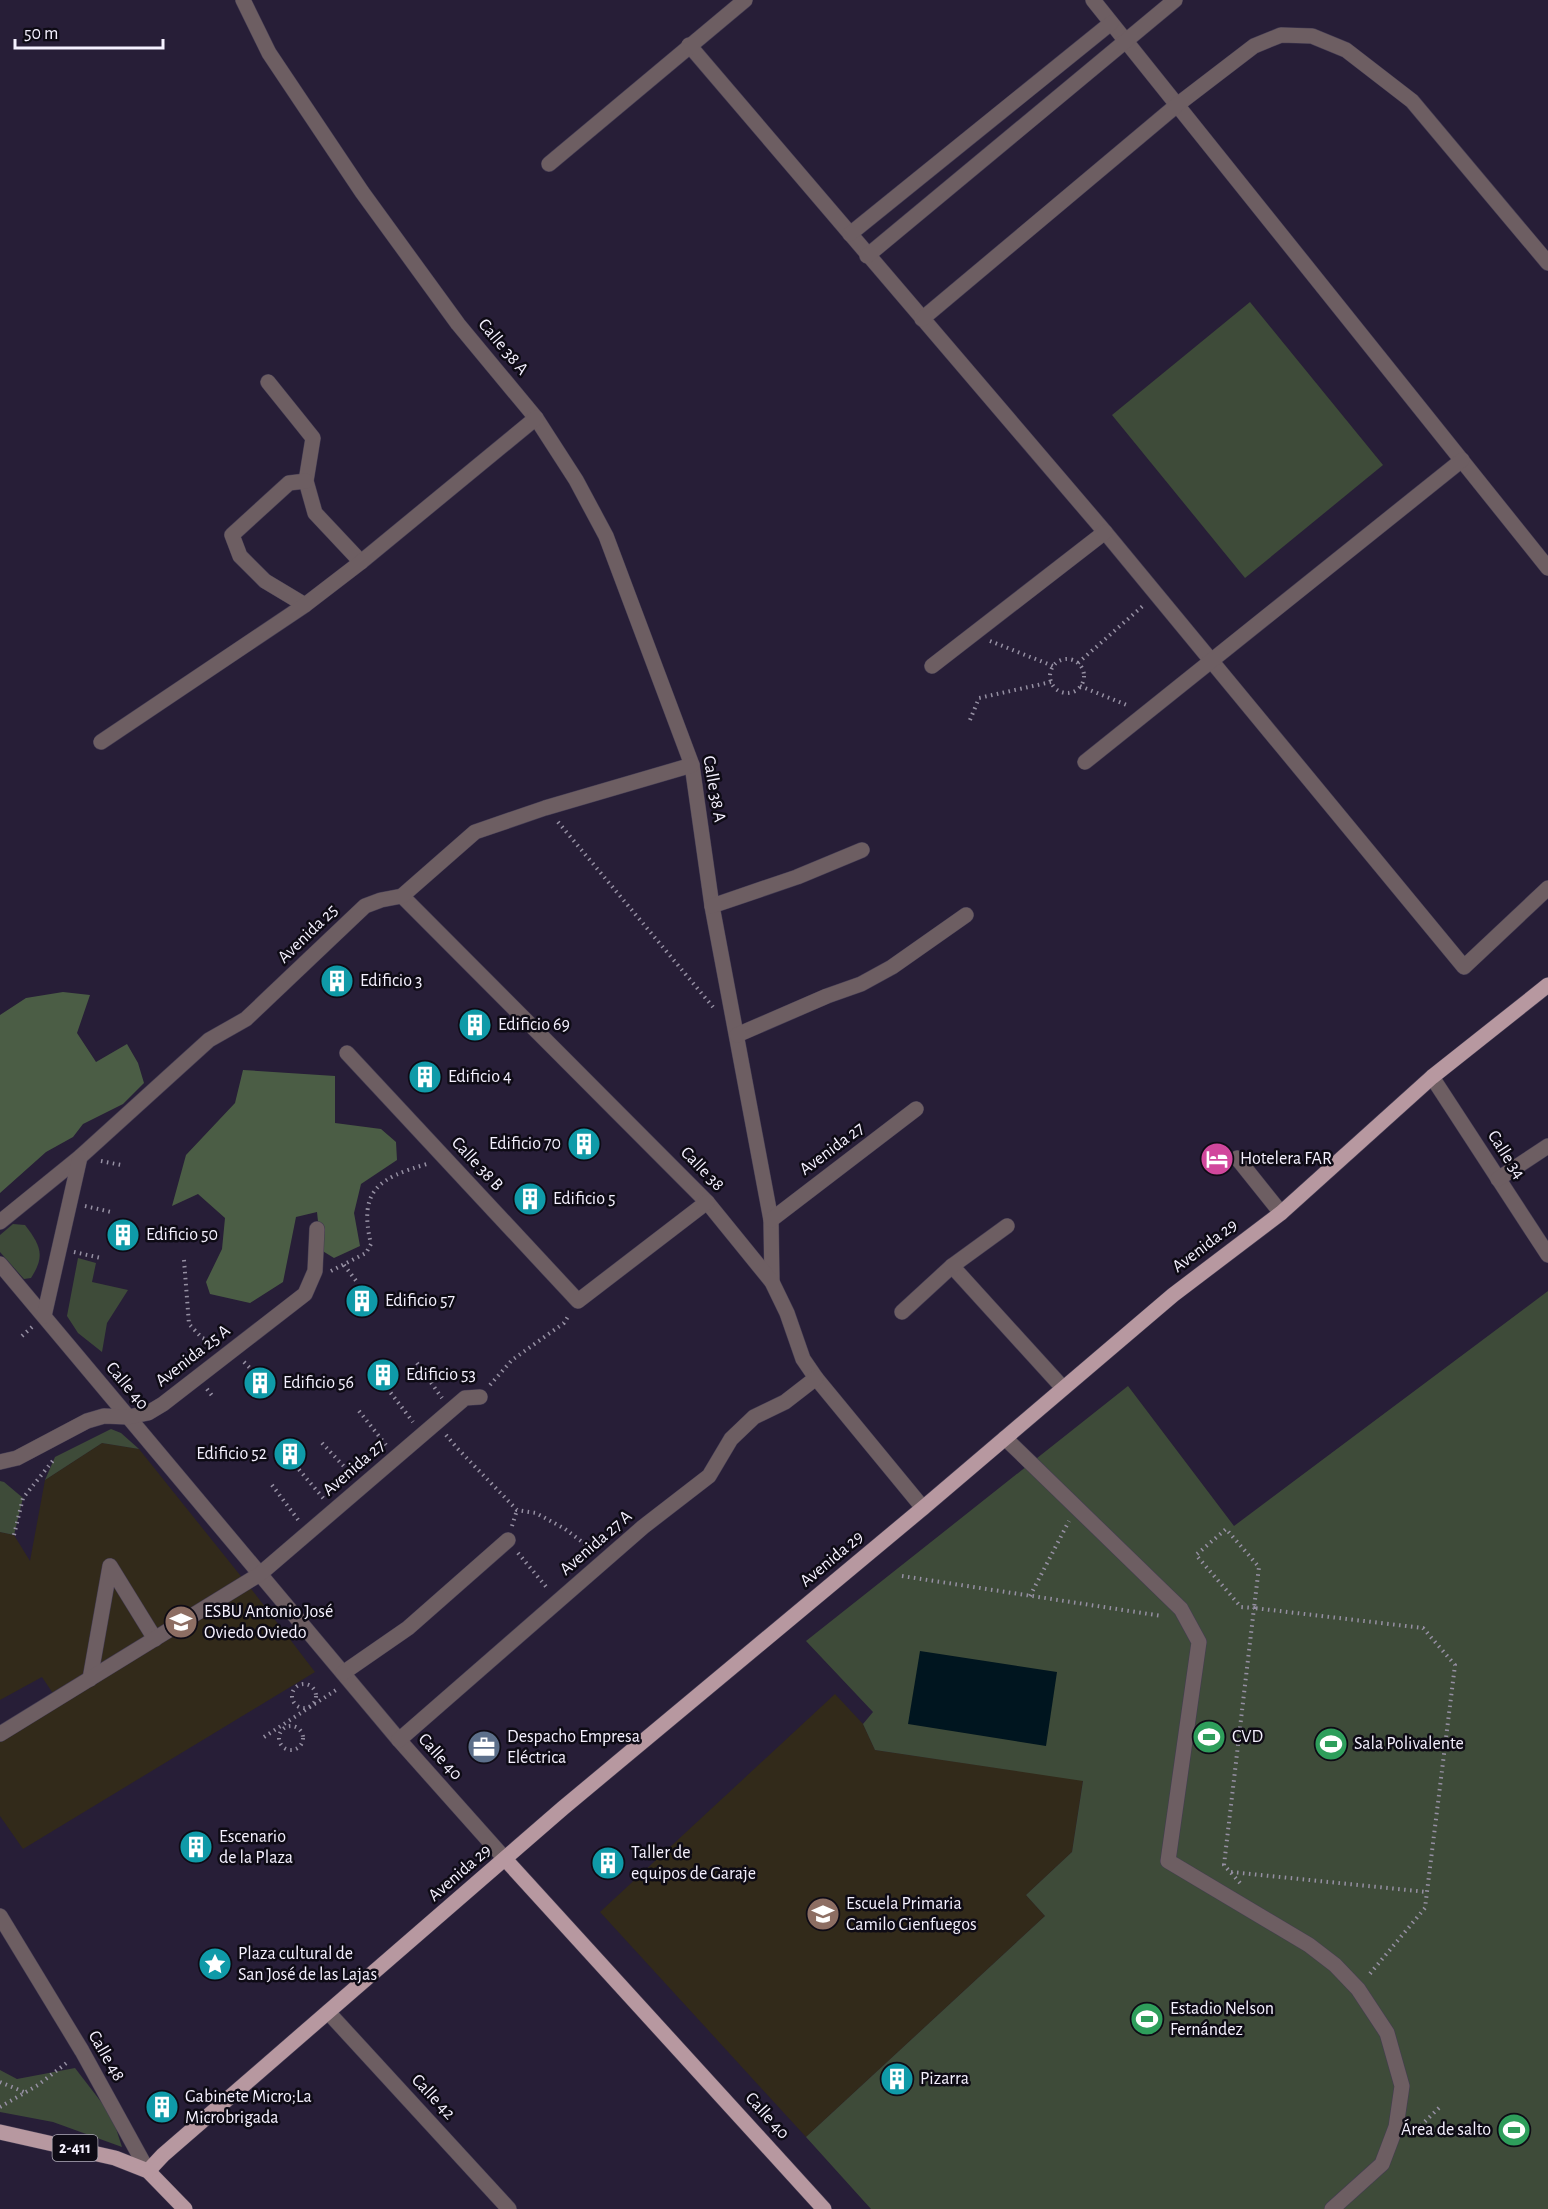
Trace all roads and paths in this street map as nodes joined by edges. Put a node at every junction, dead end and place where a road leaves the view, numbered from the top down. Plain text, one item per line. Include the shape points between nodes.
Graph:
1 (243, 0) edge
2 (745, 0) edge
3 (1092, 0) edge
4 (1175, 0) edge
5 (1111, 23) junction
6 (1125, 42) junction
7 (689, 45) junction
8 (1177, 105) junction
9 (549, 164) dead end
10 (850, 234) junction
11 (867, 256) junction
12 (1548, 263) edge
13 (922, 319) junction
14 (268, 382) dead end
15 (536, 418) junction
16 (1462, 460) junction
17 (306, 481) junction
18 (1105, 532) junction
19 (361, 562) junction
20 (1548, 568) edge
21 (1155, 595) junction
22 (305, 605) junction
23 (973, 634) junction
24 (1211, 660) junction
25 (1078, 663) junction
26 (932, 666) dead end
27 (1053, 666) junction
28 (1051, 682) junction
29 (1080, 686) junction
30 (1145, 713) junction
31 (970, 720) dead end
32 (101, 742) dead end
33 (1085, 762) dead end
34 (692, 765) junction
35 (545, 808) junction
36 (862, 850) dead end
37 (1548, 888) edge
38 (402, 896) junction
39 (712, 906) junction
40 (966, 915) dead end
41 (1548, 985) edge
42 (714, 1008) dead end
43 (737, 1035) junction
44 (347, 1053) dead end
45 (1432, 1077) junction
46 (916, 1109) dead end
47 (1548, 1146) edge
48 (80, 1157) junction
49 (445, 1158) junction
50 (1237, 1158) dead end
51 (1498, 1179) junction
52 (707, 1202) junction
53 (69, 1203) junction
54 (111, 1212) dead end
55 (1281, 1213) junction
56 (771, 1220) junction
57 (0, 1222) edge
58 (1007, 1226) dead end
59 (317, 1229) dead end
60 (59, 1249) junction
61 (1548, 1256) edge
62 (101, 1258) dead end
63 (184, 1260) dead end
64 (0, 1264) edge
65 (344, 1265) junction
66 (952, 1266) junction
67 (315, 1271) junction
68 (357, 1282) dead end
69 (772, 1282) junction
70 (578, 1301) junction
71 (902, 1312) dead end
72 (44, 1316) junction
73 (214, 1342) dead end
74 (417, 1363) dead end
75 (816, 1378) junction
76 (387, 1388) dead end
77 (1063, 1388) junction
78 (480, 1397) joint
79 (451, 1410) junction
80 (359, 1411) dead end
81 (128, 1417) junction
82 (437, 1422) junction
83 (423, 1435) junction
84 (1005, 1438) junction
85 (322, 1443) dead end
86 (65, 1453) dead end
87 (396, 1458) junction
88 (0, 1462) edge
89 (295, 1465) dead end
90 (272, 1485) dead end
91 (363, 1486) junction
92 (1076, 1507) junction
93 (923, 1508) junction
94 (517, 1510) junction
95 (334, 1511) junction
96 (308, 1533) junction
97 (14, 1535) dead end
98 (508, 1540) junction
99 (608, 1558) junction
100 (260, 1574) junction
101 (902, 1576) dead end
102 (1030, 1596) junction
103 (559, 1600) junction
104 (1254, 1608) junction
105 (1168, 1620) dead end
106 (155, 1639) junction
107 (346, 1677) junction
108 (90, 1679) junction
109 (311, 1706) junction
110 (285, 1726) junction
111 (0, 1734) edge
112 (264, 1737) dead end
113 (399, 1740) junction
114 (505, 1860) junction
115 (1231, 1872) junction
116 (1245, 1888) dead end
117 (1427, 1892) junction
118 (0, 1916) edge
119 (1358, 1989) junction
120 (328, 2012) junction
121 (82, 2051) junction
122 (0, 2082) edge
123 (24, 2092) junction
124 (1, 2105) edge
125 (0, 2132) edge
126 (148, 2171) junction
127 (172, 2209) edge
128 (185, 2209) edge
129 (509, 2209) edge
130 (824, 2209) edge
131 (1332, 2209) edge

1 - 15 street, Calle 38 A via 269,53 362,192 458,324
2 - 7 street
3 - 5 street
4 - 6 street
5 - 6 street
5 - 10 street
6 - 8 street
6 - 11 street
7 - 9 street
7 - 10 street
8 - 12 street via 1254,46 1281,35 1312,36 1346,50 1412,101
8 - 13 street
8 - 16 street
10 - 11 street
11 - 13 street
13 - 18 street
14 - 17 street via 313,438
15 - 19 street
15 - 34 street, Calle 38 A via 606,536
16 - 20 street
16 - 24 street
17 - 19 street via 315,513
17 - 22 street via 289,483 232,535 240,556 265,581
18 - 21 street
18 - 23 street
19 - 22 street
21 - 24 street
21 - 25 path
22 - 32 street
23 - 26 street
23 - 27 path
24 - 30 street
24 - 37 street via 1464,967
25 - 27 path via 1068,659
25 - 29 path via 1084,678
27 - 28 path
28 - 29 path via 1063,692
28 - 31 path via 979,699
29 - 30 path
30 - 33 street
34 - 35 street, Avenida 25
34 - 39 street, Calle 38 A
35 - 38 street, Avenida 25 via 475,832
35 - 42 path
36 - 39 street
38 - 48 street, Avenida 25 via 365,906 246,1019 209,1040
38 - 52 street, Calle 38
39 - 43 street, Calle 38 A
40 - 43 street via 861,984
41 - 45 main road, Avenida 29
43 - 56 street, Calle 38 A
44 - 49 street, Calle 38 B
45 - 51 street, Calle 34
45 - 55 main road, Avenida 29
46 - 56 street, Avenida 27
47 - 51 street
48 - 53 street
48 - 57 street, Avenida 25
49 - 65 path via 405,1170 372,1193 366,1223 371,1244 366,1254
49 - 70 street, Calle 38 B
50 - 55 street
51 - 61 street, Calle 34
52 - 69 street, Calle 38
52 - 70 street
53 - 54 path
53 - 60 street
55 - 77 main road, Avenida 29 via 1173,1295
56 - 69 street, Calle 38 A
58 - 66 street
59 - 67 street, Avenida 25 A
60 - 62 path
60 - 72 street
63 - 73 path via 189,1324 202,1338
64 - 72 street, Calle 40
65 - 67 path via 332,1271
65 - 68 path
66 - 71 street
66 - 77 street
67 - 81 street, Avenida 25 A via 305,1294 163,1404 148,1413
69 - 75 street, Calle 38 via 803,1359
70 - 78 path via 564,1323 512,1360
72 - 81 street, Calle 40
74 - 79 path
75 - 93 street, Calle 38
75 - 99 street, Avenida 27 A via 785,1402 754,1417 731,1439 709,1476
76 - 83 path
77 - 84 main road, Avenida 29
78 - 79 street, Avenida 27 via 465,1398
79 - 82 street, Avenida 27
80 - 87 path
81 - 88 street, Avenida 25 A via 104,1416 87,1421 17,1458
81 - 100 street, Calle 40
82 - 83 street, Avenida 27
82 - 94 path
83 - 87 street, Avenida 27
84 - 92 street
84 - 93 main road, Avenida 29
85 - 91 path
86 - 97 path via 55,1457 22,1498
87 - 91 street, Avenida 27
89 - 95 path
90 - 96 path
91 - 95 street, Avenida 27
92 - 102 path
92 - 119 street via 1181,1609 1199,1642 1168,1860 1309,1945
93 - 114 main road, Avenida 29
94 - 98 path
94 - 99 path via 536,1513
95 - 96 street, Avenida 27
96 - 100 street, Avenida 27
98 - 103 path
98 - 107 street
99 - 103 street, Avenida 27 A
100 - 106 street, Avenida 27
100 - 107 street, Calle 40
101 - 102 path
102 - 105 path
103 - 113 street, Avenida 27 A
104 - 104 path via 1241,1607 1196,1556 1226,1529 1259,1567
104 - 115 path via 1224,1865
104 - 117 path via 1424,1628 1455,1665
106 - 108 street, Avenida 27
106 - 108 street via 110,1566
107 - 109 path
107 - 113 street, Calle 40
108 - 111 street, Avenida 27
109 - 109 path via 316,1700 314,1689 308,1684 297,1685 292,1701 298,1707
109 - 110 path
110 - 110 path via 297,1728 302,1734 300,1745 294,1750 280,1744 279,1736
110 - 112 path
113 - 114 street, Calle 40
114 - 120 main road, Avenida 29
114 - 130 main road, Calle 40
115 - 116 path
115 - 117 path
117 - 119 path via 1425,1908
118 - 121 street, Calle 48
119 - 131 street via 1387,2033 1402,2086 1396,2127 1382,2164
120 - 126 main road, Avenida 29
120 - 129 street, Calle 42
121 - 123 path
121 - 126 street, Calle 48
122 - 123 path
123 - 124 path
125 - 126 main road, 2-411 via 115,2158
126 - 127 main road
126 - 128 main road, Calle 48

